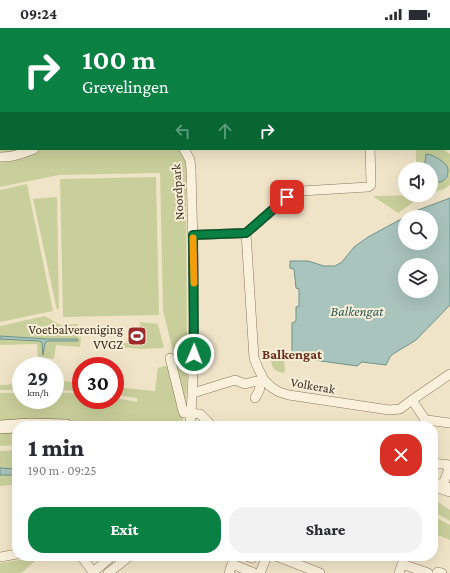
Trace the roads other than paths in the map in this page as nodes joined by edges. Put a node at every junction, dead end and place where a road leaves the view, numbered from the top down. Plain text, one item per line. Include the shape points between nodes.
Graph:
1 (31, 150) edge
2 (185, 150) edge
3 (370, 150) edge
4 (0, 157) edge
5 (246, 233) junction
6 (193, 235) junction
7 (170, 358) dead end
8 (450, 374) edge
9 (193, 393) junction
10 (255, 398) dead end
11 (412, 400) junction
12 (191, 414) junction
13 (190, 421) edge
14 (207, 421) edge
15 (435, 421) edge
16 (438, 421) edge
17 (450, 423) edge
18 (12, 426) edge
19 (0, 427) edge
20 (438, 464) edge
21 (450, 466) edge
22 (442, 487) edge
23 (12, 555) edge
24 (0, 557) edge
25 (85, 561) edge
26 (106, 561) edge
27 (124, 561) edge
28 (265, 561) edge
29 (289, 561) edge
30 (232, 564) edge
31 (93, 572) edge
32 (108, 573) edge
33 (254, 573) edge
34 (260, 573) edge
35 (320, 573) edge
36 (399, 573) edge
37 (428, 573) edge
38 (437, 573) edge
39 (442, 573) edge

1 - 4 street
2 - 6 street, Noordpark via 191,169
3 - 5 street via 371,185 294,192
5 - 6 street
5 - 11 street, Volkerak via 254,358 261,375 271,387 289,395 390,410 400,409
6 - 9 street, Noordpark
7 - 12 street via 183,412
8 - 11 street, Volkerak
9 - 10 street via 235,380 245,384 256,381 260,383 260,390
9 - 12 street, Noordpark
11 - 15 street via 424,418
12 - 13 street, Noordpark
12 - 14 street via 200,414
16 - 17 street
18 - 19 main road
20 - 21 street
21 - 22 street
23 - 24 street
25 - 31 street
26 - 31 street
27 - 32 street
28 - 34 street
29 - 35 street
30 - 33 street
36 - 37 street via 402,564
38 - 39 street

